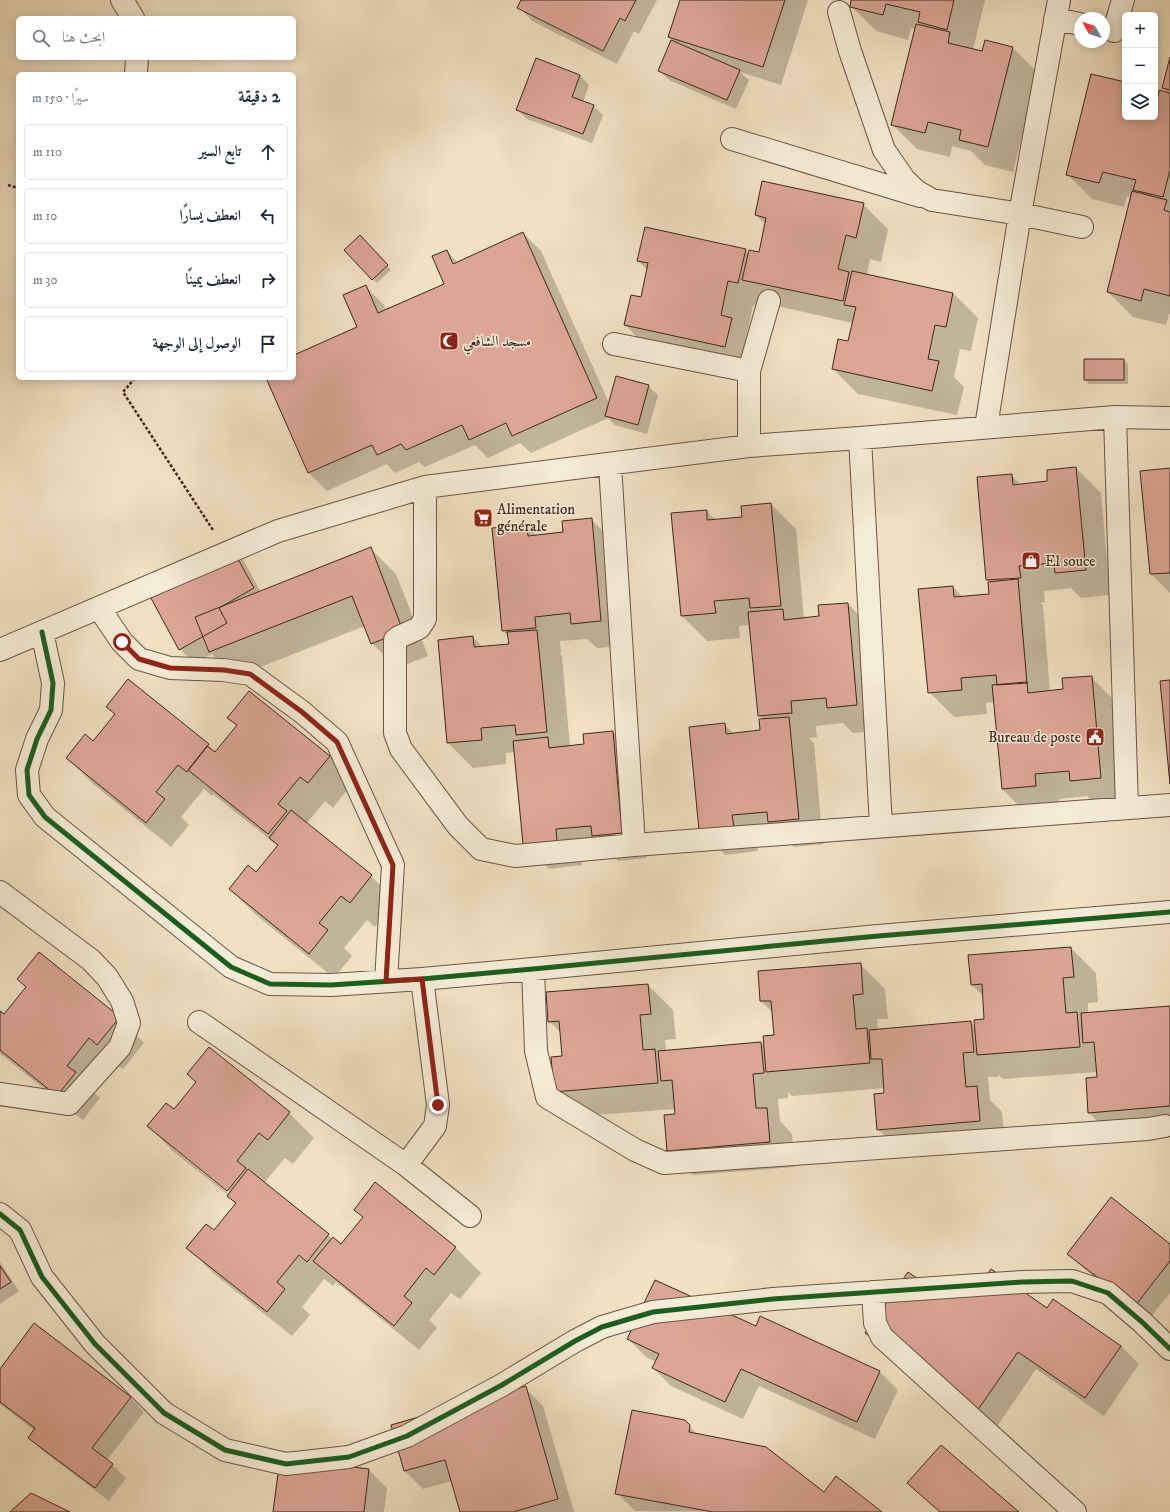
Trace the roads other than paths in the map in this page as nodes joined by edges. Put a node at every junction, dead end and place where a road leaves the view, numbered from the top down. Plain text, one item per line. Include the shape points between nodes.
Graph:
1 (122, 0) edge
2 (1123, 0) edge
3 (1057, 10) edge
4 (839, 12) dead end
5 (132, 16) edge
6 (1074, 20) edge
7 (1114, 31) edge
8 (136, 60) edge
9 (136, 72) edge
10 (732, 139) dead end
11 (932, 200) junction
12 (1020, 214) junction
13 (1082, 227) dead end
14 (769, 301) dead end
15 (614, 344) dead end
16 (750, 371) junction
17 (1115, 417) junction
18 (1170, 418) edge
19 (986, 427) junction
20 (860, 438) junction
21 (749, 446) junction
22 (610, 465) junction
23 (425, 487) junction
24 (99, 608) junction
25 (42, 632) junction
26 (0, 650) edge
27 (1170, 805) edge
28 (1127, 808) junction
29 (881, 826) junction
30 (634, 845) junction
31 (0, 892) edge
32 (1170, 912) edge
33 (532, 970) junction
34 (422, 979) junction
35 (386, 981) junction
36 (199, 1022) dead end
37 (0, 1094) edge
38 (1165, 1126) dead end
39 (406, 1165) junction
40 (0, 1214) edge
41 (470, 1216) dead end
42 (873, 1292) junction
43 (1167, 1342) edge
44 (1075, 1512) edge

1 - 5 street
2 - 7 street
3 - 6 street
3 - 12 street
4 - 11 street via 884,150 908,183
8 - 9 street
10 - 11 street
11 - 12 street
12 - 13 street
12 - 19 street
14 - 16 street
15 - 16 street
16 - 21 street
17 - 18 street
17 - 19 street
17 - 28 street
19 - 20 street
20 - 21 street
20 - 29 street
21 - 22 street
22 - 23 street
22 - 30 street
23 - 24 street via 278,531
23 - 30 street via 425,619 419,628 395,640 395,733 401,749 458,826 481,849 515,856
24 - 25 street
24 - 35 street via 122,642 139,659 170,668 224,670 250,674 302,712 337,742 393,865
25 - 26 street
25 - 35 street via 53,683 50,710 27,770 29,795 45,817 231,967 270,984 331,985
27 - 28 street
28 - 29 street
29 - 30 street
31 - 37 street via 91,960 122,1001 129,1023 120,1047 69,1104
32 - 33 street via 878,936
33 - 34 street
33 - 38 street via 536,1051 547,1097 635,1150 664,1163
34 - 35 street
34 - 39 street via 438,1105 435,1126
36 - 39 street
39 - 41 street
40 - 42 street via 20,1230 42,1277 95,1344 164,1413 225,1450 286,1464 350,1457 407,1436 502,1385 575,1340 602,1327 653,1312 773,1299
42 - 43 street via 1072,1281 1108,1293
42 - 44 street via 875,1323 882,1337

